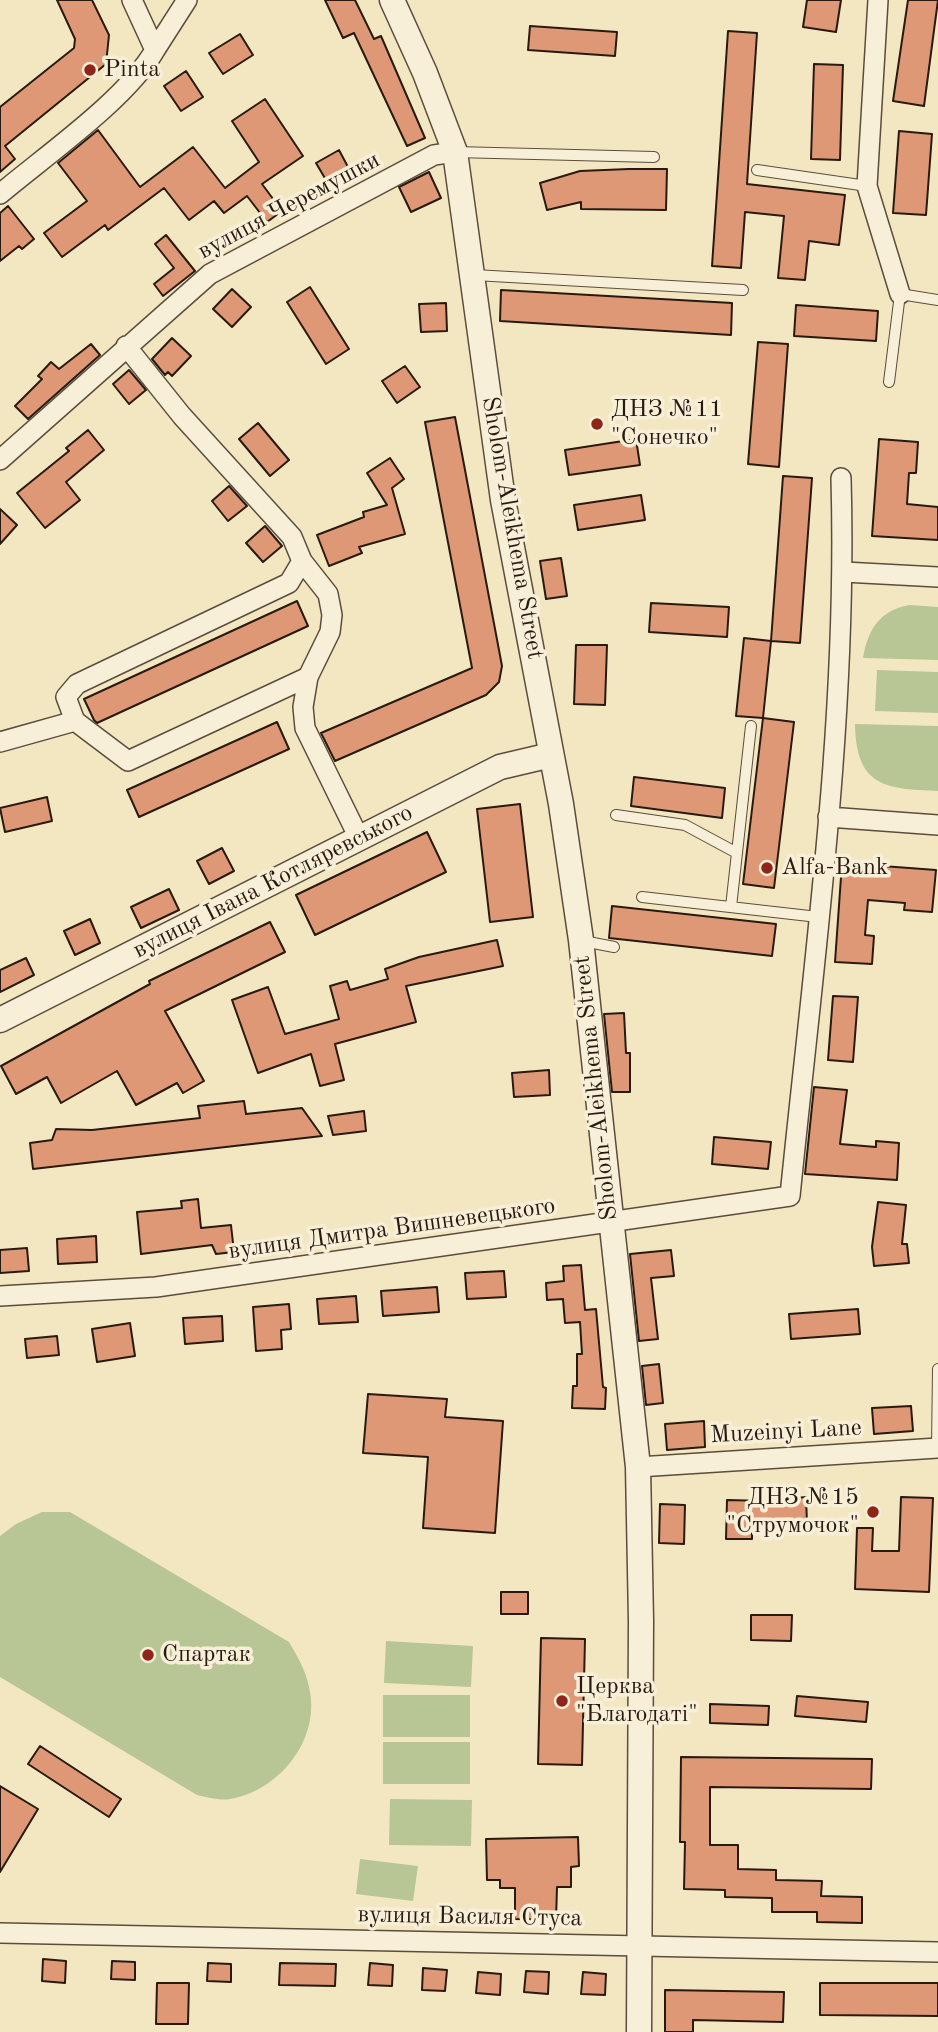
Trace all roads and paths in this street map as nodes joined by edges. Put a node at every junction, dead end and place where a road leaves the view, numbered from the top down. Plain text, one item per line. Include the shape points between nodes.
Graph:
1 (132, 0) edge
2 (187, 0) edge
3 (392, 0) edge
4 (877, 0) edge
5 (155, 50) junction
6 (455, 152) junction
7 (654, 157) dead end
8 (757, 170) dead end
9 (867, 186) junction
10 (0, 194) edge
11 (470, 275) junction
12 (743, 290) dead end
13 (900, 294) junction
14 (938, 300) edge
15 (126, 346) junction
16 (889, 382) dead end
17 (0, 460) edge
18 (841, 478) dead end
19 (302, 561) junction
20 (844, 572) junction
21 (938, 577) edge
22 (307, 677) junction
23 (75, 721) junction
24 (751, 726) dead end
25 (0, 742) edge
26 (551, 755) junction
27 (616, 815) dead end
28 (828, 817) junction
29 (938, 825) edge
30 (359, 838) junction
31 (737, 853) junction
32 (642, 897) dead end
33 (731, 907) junction
34 (818, 917) junction
35 (581, 940) junction
36 (614, 947) dead end
37 (0, 1020) edge
38 (610, 1223) junction
39 (0, 1296) edge
40 (938, 1369) edge
41 (937, 1448) edge
42 (638, 1467) junction
43 (0, 1933) edge
44 (640, 1945) junction
45 (938, 1952) edge
46 (639, 2032) edge

1 - 5 street
2 - 5 street
3 - 6 street, Sholom-Aleikhema Street
4 - 9 street
5 - 10 street via 127,87
6 - 7 lane
6 - 11 street, Sholom-Aleikhema Street
6 - 15 street, вулиця Черемушки via 434,155 210,274
8 - 9 lane
9 - 13 street
11 - 12 lane
11 - 26 street, Sholom-Aleikhema Street via 503,500
13 - 14 lane
13 - 16 lane
15 - 17 street, вулиця Черемушки
15 - 19 street via 181,416 292,537
18 - 20 street
19 - 22 street via 328,594 332,615 330,632
19 - 23 street via 289,583 77,684 66,697
20 - 21 street
20 - 28 street
22 - 23 street via 128,761
22 - 30 street via 305,728
23 - 25 street
24 - 31 lane
26 - 30 street, вулиця Івана Котляревського via 500,767
26 - 35 street, Sholom-Aleikhema Street
27 - 31 lane via 685,825
28 - 29 street
28 - 34 street
30 - 37 street, вулиця Івана Котляревського
31 - 33 lane
32 - 33 lane
33 - 34 lane
34 - 38 street, вулиця Дмитра Вишневецького via 790,1196
35 - 36 lane
35 - 38 street, Sholom-Aleikhema Street
38 - 39 street, вулиця Дмитра Вишневецького via 156,1287
38 - 42 street, Sholom-Aleikhema Street
40 - 41 lane
41 - 42 street, Muzeinyi Lane
42 - 44 street, Sholom-Aleikhema Street
43 - 44 street, вулиця Василя Стуса
44 - 45 street, вулиця Василя Стуса
44 - 46 street, Sholom-Aleikhema Street

